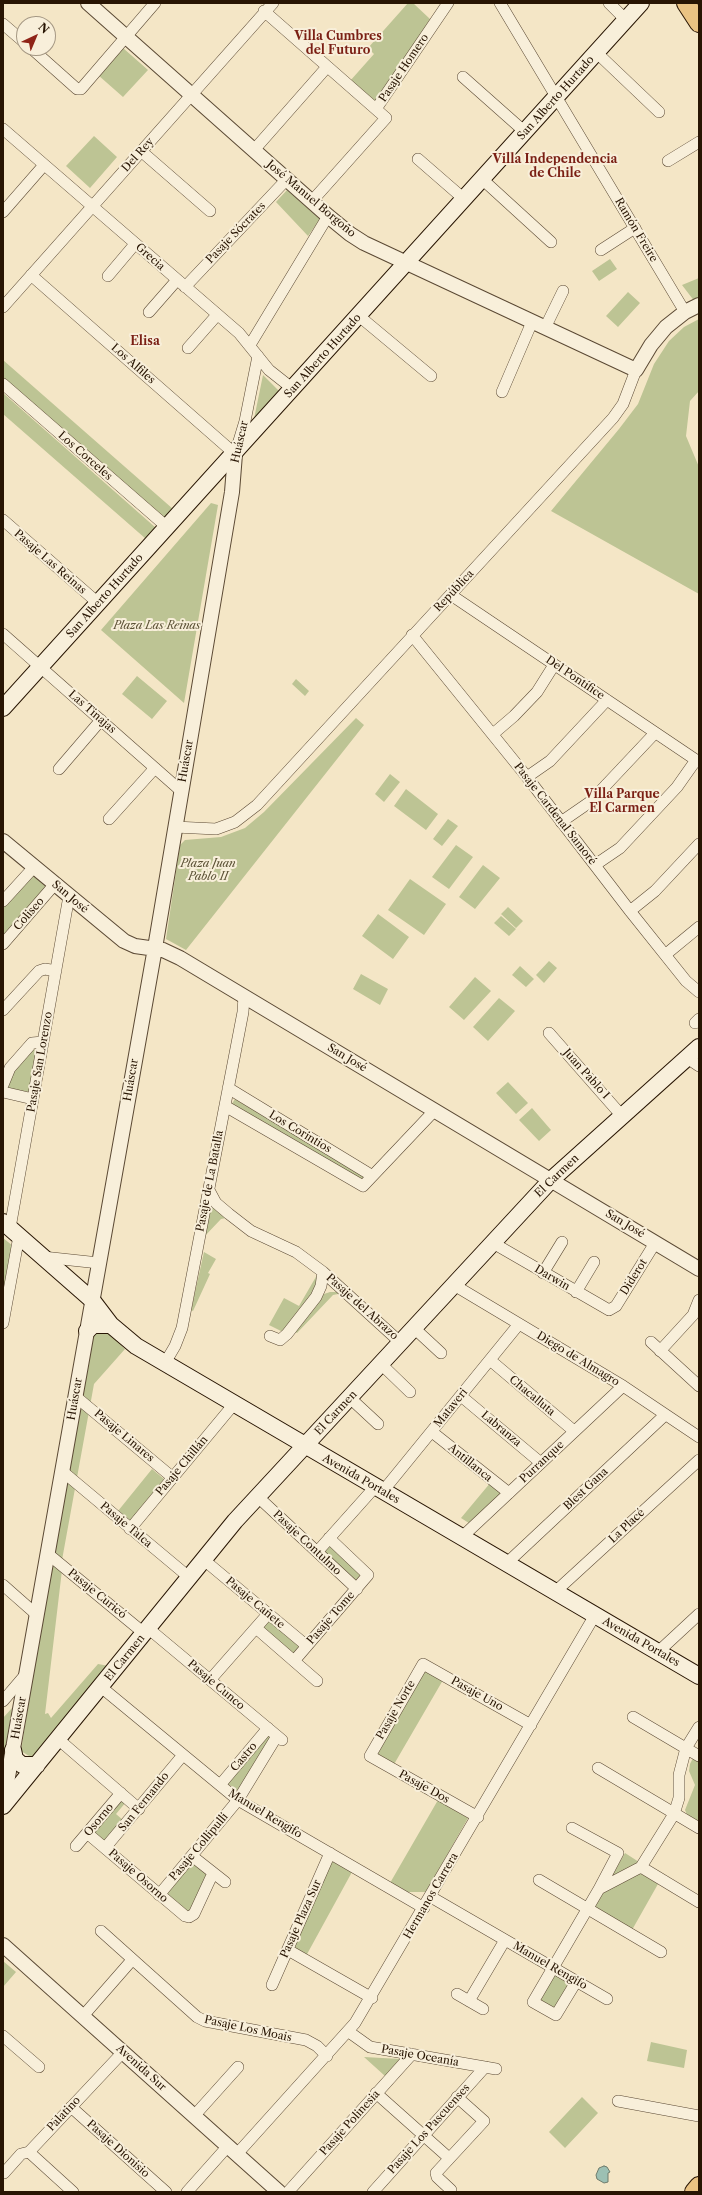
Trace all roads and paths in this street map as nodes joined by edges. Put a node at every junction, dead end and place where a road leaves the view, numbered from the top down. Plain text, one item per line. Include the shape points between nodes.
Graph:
1 (88, 3) edge
2 (155, 3) edge
3 (273, 3) edge
4 (448, 3) edge
5 (500, 3) edge
6 (608, 3) edge
7 (641, 3) edge
8 (686, 3) edge
9 (264, 11) junction
10 (626, 20) junction
11 (699, 23) edge
12 (3, 24) edge
13 (16, 35) edge
14 (126, 37) junction
15 (597, 53) junction
16 (41, 56) edge
17 (327, 67) junction
18 (463, 77) dead end
19 (192, 95) junction
20 (556, 98) junction
21 (376, 109) junction
22 (659, 112) dead end
23 (3, 129) edge
24 (524, 132) junction
25 (699, 142) edge
26 (254, 150) junction
27 (141, 151) junction
28 (418, 159) dead end
29 (668, 161) dead end
30 (44, 165) junction
31 (482, 179) junction
32 (287, 180) junction
33 (464, 199) junction
34 (312, 201) junction
35 (92, 207) junction
36 (210, 211) dead end
37 (3, 212) edge
38 (328, 216) junction
39 (635, 228) junction
40 (551, 242) dead end
41 (135, 244) junction
42 (601, 250) dead end
43 (407, 263) junction
44 (31, 275) junction
45 (108, 276) dead end
46 (181, 284) junction
47 (563, 291) dead end
48 (4, 305) edge
49 (699, 305) edge
50 (149, 312) dead end
51 (685, 312) junction
52 (217, 315) junction
53 (359, 316) junction
54 (532, 322) junction
55 (545, 328) junction
56 (250, 345) junction
57 (188, 348) dead end
58 (258, 356) junction
59 (636, 370) junction
60 (432, 376) dead end
61 (3, 384) edge
62 (293, 389) junction
63 (502, 392) dead end
64 (235, 454) junction
65 (3, 520) edge
66 (167, 527) junction
67 (450, 595) junction
68 (98, 604) junction
69 (3, 634) edge
70 (412, 635) junction
71 (554, 665) junction
72 (41, 667) junction
73 (607, 700) junction
74 (3, 708) edge
75 (101, 720) junction
76 (655, 733) junction
77 (493, 734) junction
78 (697, 761) edge
79 (155, 768) junction
80 (59, 769) dead end
81 (527, 777) junction
82 (181, 791) junction
83 (109, 819) dead end
84 (561, 822) junction
85 (175, 827) junction
86 (3, 841) edge
87 (699, 844) edge
88 (595, 865) junction
89 (34, 867) junction
90 (55, 884) junction
91 (69, 896) junction
92 (3, 901) edge
93 (630, 912) junction
94 (699, 927) edge
95 (3, 944) edge
96 (155, 948) junction
97 (665, 955) junction
98 (56, 971) junction
99 (699, 992) edge
100 (244, 996) junction
101 (3, 1010) edge
102 (549, 1032) dead end
103 (43, 1042) junction
104 (699, 1047) edge
105 (693, 1062) edge
106 (3, 1085) edge
107 (228, 1088) junction
108 (3, 1092) edge
109 (33, 1099) junction
110 (225, 1106) junction
111 (435, 1110) junction
112 (622, 1116) junction
113 (371, 1175) junction
114 (551, 1180) junction
115 (209, 1190) junction
116 (223, 1210) junction
117 (203, 1219) junction
118 (10, 1229) edge
119 (562, 1242) dead end
120 (493, 1243) junction
121 (655, 1243) junction
122 (42, 1257) junction
123 (594, 1262) dead end
124 (99, 1263) junction
125 (699, 1269) edge
126 (322, 1272) junction
127 (543, 1273) junction
128 (454, 1285) junction
129 (340, 1288) junction
130 (576, 1292) junction
131 (316, 1297) junction
132 (92, 1300) junction
133 (699, 1300) edge
134 (612, 1310) joint
135 (3, 1323) edge
136 (519, 1324) junction
137 (111, 1325) junction
138 (414, 1328) junction
139 (86, 1331) junction
140 (270, 1336) dead end
141 (651, 1342) dead end
142 (401, 1343) junction
143 (660, 1351) junction
144 (441, 1353) dead end
145 (490, 1360) junction
146 (165, 1363) junction
147 (381, 1364) junction
148 (623, 1386) junction
149 (699, 1386) edge
150 (410, 1392) dead end
151 (75, 1396) junction
152 (461, 1396) junction
153 (350, 1398) junction
154 (234, 1404) junction
155 (665, 1415) junction
156 (378, 1424) dead end
157 (574, 1431) junction
158 (432, 1432) junction
159 (699, 1436) edge
160 (306, 1446) junction
161 (699, 1460) edge
162 (541, 1463) junction
163 (62, 1471) junction
164 (172, 1477) junction
165 (379, 1489) junction
166 (509, 1493) junction
167 (258, 1497) junction
168 (130, 1529) junction
169 (462, 1537) junction
170 (329, 1538) junction
171 (317, 1552) junction
172 (48, 1554) junction
173 (204, 1560) junction
174 (506, 1563) junction
175 (190, 1578) junction
176 (3, 1585) edge
177 (357, 1589) junction
178 (555, 1592) junction
179 (268, 1614) junction
180 (699, 1614) edge
181 (37, 1615) junction
182 (595, 1615) junction
183 (256, 1628) junction
184 (147, 1631) junction
185 (306, 1646) junction
186 (658, 1652) junction
187 (294, 1661) junction
188 (423, 1664) joint
189 (27, 1674) junction
190 (699, 1676) edge
191 (210, 1680) junction
192 (317, 1681) dead end
193 (101, 1687) junction
194 (3, 1701) edge
195 (633, 1716) dead end
196 (532, 1725) junction
197 (699, 1727) edge
198 (268, 1728) junction
199 (280, 1738) joint
200 (58, 1739) junction
201 (686, 1748) junction
202 (14, 1750) junction
203 (183, 1754) junction
204 (370, 1756) joint
205 (699, 1756) edge
206 (37, 1765) junction
207 (598, 1768) dead end
208 (220, 1785) junction
209 (121, 1793) junction
210 (238, 1800) junction
211 (3, 1805) edge
212 (139, 1809) junction
213 (674, 1814) junction
214 (478, 1817) junction
215 (572, 1828) dead end
216 (699, 1828) edge
217 (87, 1833) junction
218 (76, 1846) dead end
219 (105, 1848) junction
220 (330, 1853) junction
221 (192, 1856) junction
222 (640, 1867) junction
223 (213, 1873) junction
224 (539, 1880) dead end
225 (225, 1882) dead end
226 (599, 1889) junction
227 (160, 1895) junction
228 (431, 1897) junction
229 (699, 1902) edge
230 (424, 1908) junction
231 (588, 1909) junction
232 (102, 1931) dead end
233 (505, 1940) junction
234 (3, 1945) edge
235 (288, 1950) junction
236 (661, 1952) dead end
237 (132, 1960) junction
238 (553, 1968) junction
239 (576, 1982) junction
240 (272, 1985) dead end
241 (457, 1994) dead end
242 (372, 1998) junction
243 (607, 1999) dead end
244 (469, 2001) junction
245 (483, 2009) dead end
246 (83, 2016) junction
247 (349, 2032) junction
248 (3, 2036) edge
249 (122, 2052) junction
250 (412, 2054) junction
251 (327, 2056) junction
252 (39, 2067) dead end
253 (238, 2067) dead end
254 (490, 2068) joint
255 (376, 2093) junction
256 (458, 2097) junction
257 (618, 2101) dead end
258 (71, 2107) junction
259 (194, 2116) junction
260 (699, 2116) edge
261 (423, 2135) junction
262 (232, 2150) junction
263 (29, 2152) junction
264 (449, 2158) junction
265 (4, 2173) edge
266 (699, 2186) edge
267 (68, 2190) edge
268 (451, 2190) dead end
269 (166, 2192) edge
270 (187, 2192) edge
271 (279, 2192) edge
272 (288, 2192) edge
273 (373, 2192) edge
274 (694, 2192) edge

1 - 14 street, José Manuel Borgoño
2 - 14 street
3 - 9 street, Del Rey
4 - 21 street, Pasaje Homero
5 - 20 street, Ramón Freire
6 - 10 street
7 - 10 main road, San Alberto Hurtado
8 - 11 main road
9 - 17 street
9 - 19 street, Del Rey
10 - 15 main road, San Alberto Hurtado
12 - 13 street
14 - 16 street via 80,89
14 - 19 street, José Manuel Borgoño
15 - 20 main road, San Alberto Hurtado
15 - 22 street
17 - 21 street
17 - 26 street
18 - 24 street
19 - 26 street, José Manuel Borgoño
19 - 27 street, Del Rey
20 - 24 main road, San Alberto Hurtado
20 - 39 street, Ramón Freire
21 - 34 street, Pasaje Homero via 386,118
23 - 30 street, Grecia
24 - 31 main road, San Alberto Hurtado
25 - 29 street
26 - 32 street, José Manuel Borgoño
27 - 35 street, Del Rey
27 - 36 street
28 - 33 street
30 - 35 street, Grecia
30 - 37 street
31 - 33 main road, San Alberto Hurtado
31 - 40 street
32 - 34 street, José Manuel Borgoño
32 - 46 street, Pasaje Sócrates
33 - 43 main road, San Alberto Hurtado
34 - 38 street, José Manuel Borgoño
35 - 41 street, Grecia
35 - 44 street, Del Rey
38 - 43 street, José Manuel Borgoño via 350,234
38 - 56 street
39 - 42 street
39 - 51 street, Ramón Freire
41 - 45 street
41 - 46 street, Grecia
43 - 53 main road, San Alberto Hurtado
43 - 54 street, José Manuel Borgoño
44 - 48 street, Del Rey
44 - 64 street, Los Alfiles
46 - 50 street, Pasaje Sócrates
46 - 52 street, Grecia
47 - 55 street
49 - 51 street, República
51 - 59 street, República via 658,336
52 - 56 street, Grecia
52 - 57 street
53 - 60 street
53 - 62 main road, San Alberto Hurtado
54 - 55 street, José Manuel Borgoño
54 - 63 street
55 - 59 street, José Manuel Borgoño
56 - 58 street, Grecia
58 - 62 street, Grecia via 269,370
58 - 64 street, Huáscar via 245,421
59 - 67 street, República via 623,404 613,418
61 - 66 street, Los Corceles
62 - 64 main road, San Alberto Hurtado
64 - 66 main road, San Alberto Hurtado
64 - 82 street, Huáscar via 232,492
65 - 68 street, Pasaje Las Reinas
66 - 68 main road, San Alberto Hurtado
67 - 70 street, República
67 - 71 street, Del Pontífice
68 - 72 main road, San Alberto Hurtado
69 - 72 street, Las Tinajas
70 - 77 street, Pasaje Cardenal Samoré
70 - 85 street, República via 248,814 216,829
71 - 73 street, Del Pontífice
71 - 77 street via 537,692
72 - 74 main road, San Alberto Hurtado
72 - 75 street, Las Tinajas
73 - 76 street, Del Pontífice
73 - 81 street via 550,761
75 - 79 street, Las Tinajas
75 - 80 street
76 - 78 street, Del Pontífice
76 - 84 street via 590,802
77 - 81 street, Pasaje Cardenal Samoré
78 - 88 street via 677,787 620,848
79 - 82 street, Las Tinajas
79 - 83 street
81 - 84 street, Pasaje Cardenal Samoré
82 - 85 street, Huáscar
84 - 88 street, Pasaje Cardenal Samoré
85 - 96 street, Huáscar
86 - 89 street, San José
87 - 93 street via 655,891
88 - 93 street, Pasaje Cardenal Samoré
89 - 90 street, San José
89 - 92 street
90 - 91 street, San José
90 - 95 street, Coliseo
91 - 96 street, San José via 124,941 135,946
91 - 98 street, Pasaje San Lorenzo
93 - 97 street, Pasaje Cardenal Samoré
94 - 97 street
96 - 100 street, San José via 170,952
96 - 124 street, Huáscar
97 - 99 street, Pasaje Cardenal Samoré via 686,981
98 - 101 street via 39,971
98 - 103 street, Pasaje San Lorenzo
100 - 107 street, Pasaje de La Batalla
100 - 111 street, San José
102 - 112 street, Juan Pablo I
103 - 106 street via 32,1043 10,1068
103 - 109 street, Pasaje San Lorenzo
104 - 105 main road, El Carmen
105 - 112 main road, El Carmen
107 - 110 street, Pasaje de La Batalla
107 - 113 street, Los Corintios
108 - 109 street
109 - 118 street, Pasaje San Lorenzo
110 - 113 street via 363,1186
110 - 115 street, Pasaje de La Batalla
111 - 113 street
111 - 114 street, San José
112 - 114 main road, El Carmen
114 - 120 main road, El Carmen
114 - 121 street, San José
115 - 116 street, Pasaje del Abrazo
115 - 117 street, Pasaje de La Batalla
116 - 117 street
116 - 126 street, Pasaje del Abrazo via 251,1231 296,1252
117 - 146 street, Pasaje de La Batalla via 180,1334
118 - 122 main road, Avenida Portales
118 - 135 street, Pasaje San Lorenzo
119 - 127 street
120 - 127 street, Darwin
120 - 128 main road, El Carmen
121 - 125 street, San José
121 - 134 street, Diderot
122 - 124 street
122 - 132 main road, Avenida Portales
123 - 130 street
124 - 132 street, Huáscar
126 - 129 street, Pasaje del Abrazo
126 - 131 street, Pasaje del Abrazo via 321,1286
127 - 130 street, Darwin
128 - 136 street, Diego de Almagro
128 - 138 main road, El Carmen
129 - 131 street via 328,1287
129 - 142 street, Pasaje del Abrazo
130 - 134 street, Darwin via 606,1310
131 - 140 street, Pasaje del Abrazo via 280,1340
132 - 137 main road, Avenida Portales
132 - 139 street, Huáscar
133 - 143 street via 693,1315
136 - 145 street, Mataveri
136 - 148 street, Diego de Almagro
137 - 139 main road via 93,1325
137 - 146 main road, Avenida Portales via 136,1346
138 - 142 main road, El Carmen
138 - 144 street
139 - 151 street, Huáscar
141 - 143 street
142 - 147 main road, El Carmen
143 - 149 street
145 - 152 street, Mataveri
145 - 157 street, Chacalluta
146 - 154 main road, Avenida Portales
147 - 150 street
147 - 153 main road, El Carmen
148 - 155 street, Diego de Almagro
148 - 157 street, Purranque
151 - 163 street, Huáscar
151 - 164 street, Pasaje Linares
152 - 158 street, Mataveri
152 - 162 street, Labranza
153 - 156 street
153 - 160 main road, El Carmen
154 - 160 main road, Avenida Portales
154 - 164 street, Pasaje Chillán
155 - 159 street, Diego de Almagro
155 - 174 street, Blest Gana
157 - 162 street, Purranque
158 - 165 street, Mataveri
158 - 166 street, Antillanca
160 - 165 main road, Avenida Portales
160 - 167 main road, El Carmen
161 - 178 street, La Placé
162 - 166 street, Purranque
163 - 168 street, Pasaje Talca
163 - 172 street, Huáscar
164 - 168 street, Pasaje Chillán
165 - 169 main road, Avenida Portales
165 - 170 street, Mataveri
166 - 169 street, Purranque
167 - 171 street, Pasaje Contulmo
167 - 173 main road, El Carmen
168 - 175 street, Pasaje Talca
169 - 174 main road, Avenida Portales
170 - 171 street, Mataveri
170 - 177 street, Pasaje Tome via 368,1576
171 - 177 street, Pasaje Contulmo
172 - 181 street, Huáscar
172 - 184 street, Pasaje Curicó
173 - 175 main road, El Carmen
173 - 179 street, Pasaje Cañete
174 - 178 main road, Avenida Portales
175 - 184 main road, El Carmen
176 - 181 street
177 - 185 street, Pasaje Tome
178 - 182 main road, Avenida Portales
179 - 183 street
179 - 185 street, Pasaje Cañete
180 - 186 street
181 - 189 street, Huáscar
182 - 186 main road, Avenida Portales
182 - 196 street, Hermanos Carrera
183 - 187 street
183 - 191 street
184 - 191 street, Pasaje Cunco
184 - 193 main road, El Carmen
185 - 187 street, Pasaje Tome
186 - 190 main road, Avenida Portales
187 - 192 street
188 - 196 street, Pasaje Uno
188 - 204 street, Pasaje Norte
189 - 194 street
189 - 202 street, Huáscar
191 - 198 street, Pasaje Cunco
193 - 200 main road, El Carmen
193 - 203 street, Manuel Rengifo
195 - 201 street
196 - 214 street, Hermanos Carrera
197 - 201 street
198 - 199 street, Pasaje Cunco
198 - 208 street, Castro
199 - 210 street, Pasaje Collipulli
200 - 206 main road, El Carmen
200 - 209 street
201 - 205 street
201 - 213 street via 679,1775 679,1798
202 - 206 main road via 18,1762 26,1766
202 - 211 street, Huáscar
203 - 208 street, Manuel Rengifo
203 - 212 street, San Fernando
204 - 214 street, Pasaje Dos
206 - 211 main road, El Carmen
207 - 213 street
208 - 210 street, Manuel Rengifo
209 - 212 street
209 - 217 street, Osorno
210 - 220 street, Manuel Rengifo
210 - 221 street, Pasaje Collipulli
212 - 219 street, San Fernando
213 - 216 street
213 - 222 street
214 - 228 street, Hermanos Carrera
215 - 226 street via 618,1853
217 - 218 street, Osorno
217 - 219 street, Pasaje Osorno
219 - 227 street, Pasaje Osorno
220 - 230 street, Manuel Rengifo
220 - 235 street, Pasaje Plaza Sur
221 - 223 street
221 - 227 street, Pasaje Collipulli
222 - 226 street
222 - 229 street
223 - 225 street
223 - 227 street, Pasaje Osorno via 194,1914 189,1917
224 - 231 street
226 - 231 street
228 - 230 street, Hermanos Carrera
228 - 233 street, Manuel Rengifo
230 - 242 street, Hermanos Carrera
231 - 236 street
231 - 238 street
232 - 237 street, Pasaje Los Moais
233 - 238 street, Manuel Rengifo
233 - 244 street
234 - 246 street, Avenida Sur
235 - 240 street, Pasaje Plaza Sur
235 - 242 street
237 - 246 street
237 - 251 street, Pasaje Los Moais via 197,2018 306,2040
238 - 239 street, Manuel Rengifo
238 - 239 street via 534,2002 556,2015
239 - 243 street, Manuel Rengifo
241 - 244 street
242 - 247 street, Hermanos Carrera
244 - 245 street
246 - 249 street, Avenida Sur
247 - 250 street, Pasaje Oceanía via 370,2047
247 - 251 street, Hermanos Carrera
248 - 252 street
249 - 258 street, Palatino
249 - 259 street, Avenida Sur
250 - 254 street, Pasaje Oceanía
250 - 255 street, Pasaje Polinesia
251 - 262 street, Hermanos Carrera
253 - 259 street
254 - 256 street, Pasaje Los Pascuenses
255 - 261 street
255 - 272 street, Pasaje Polinesia
256 - 261 street, Pasaje Los Pascuenses
256 - 264 street via 484,2121
257 - 260 street
258 - 263 street, Palatino
258 - 269 street, Pasaje Dionisio
259 - 262 street, Avenida Sur
261 - 264 street
261 - 273 street, Pasaje Los Pascuenses
262 - 270 street, Hermanos Carrera
262 - 271 street, Avenida Sur
263 - 265 street, Palatino via 21,2154
263 - 267 street
264 - 268 street via 436,2174
266 - 274 main road

